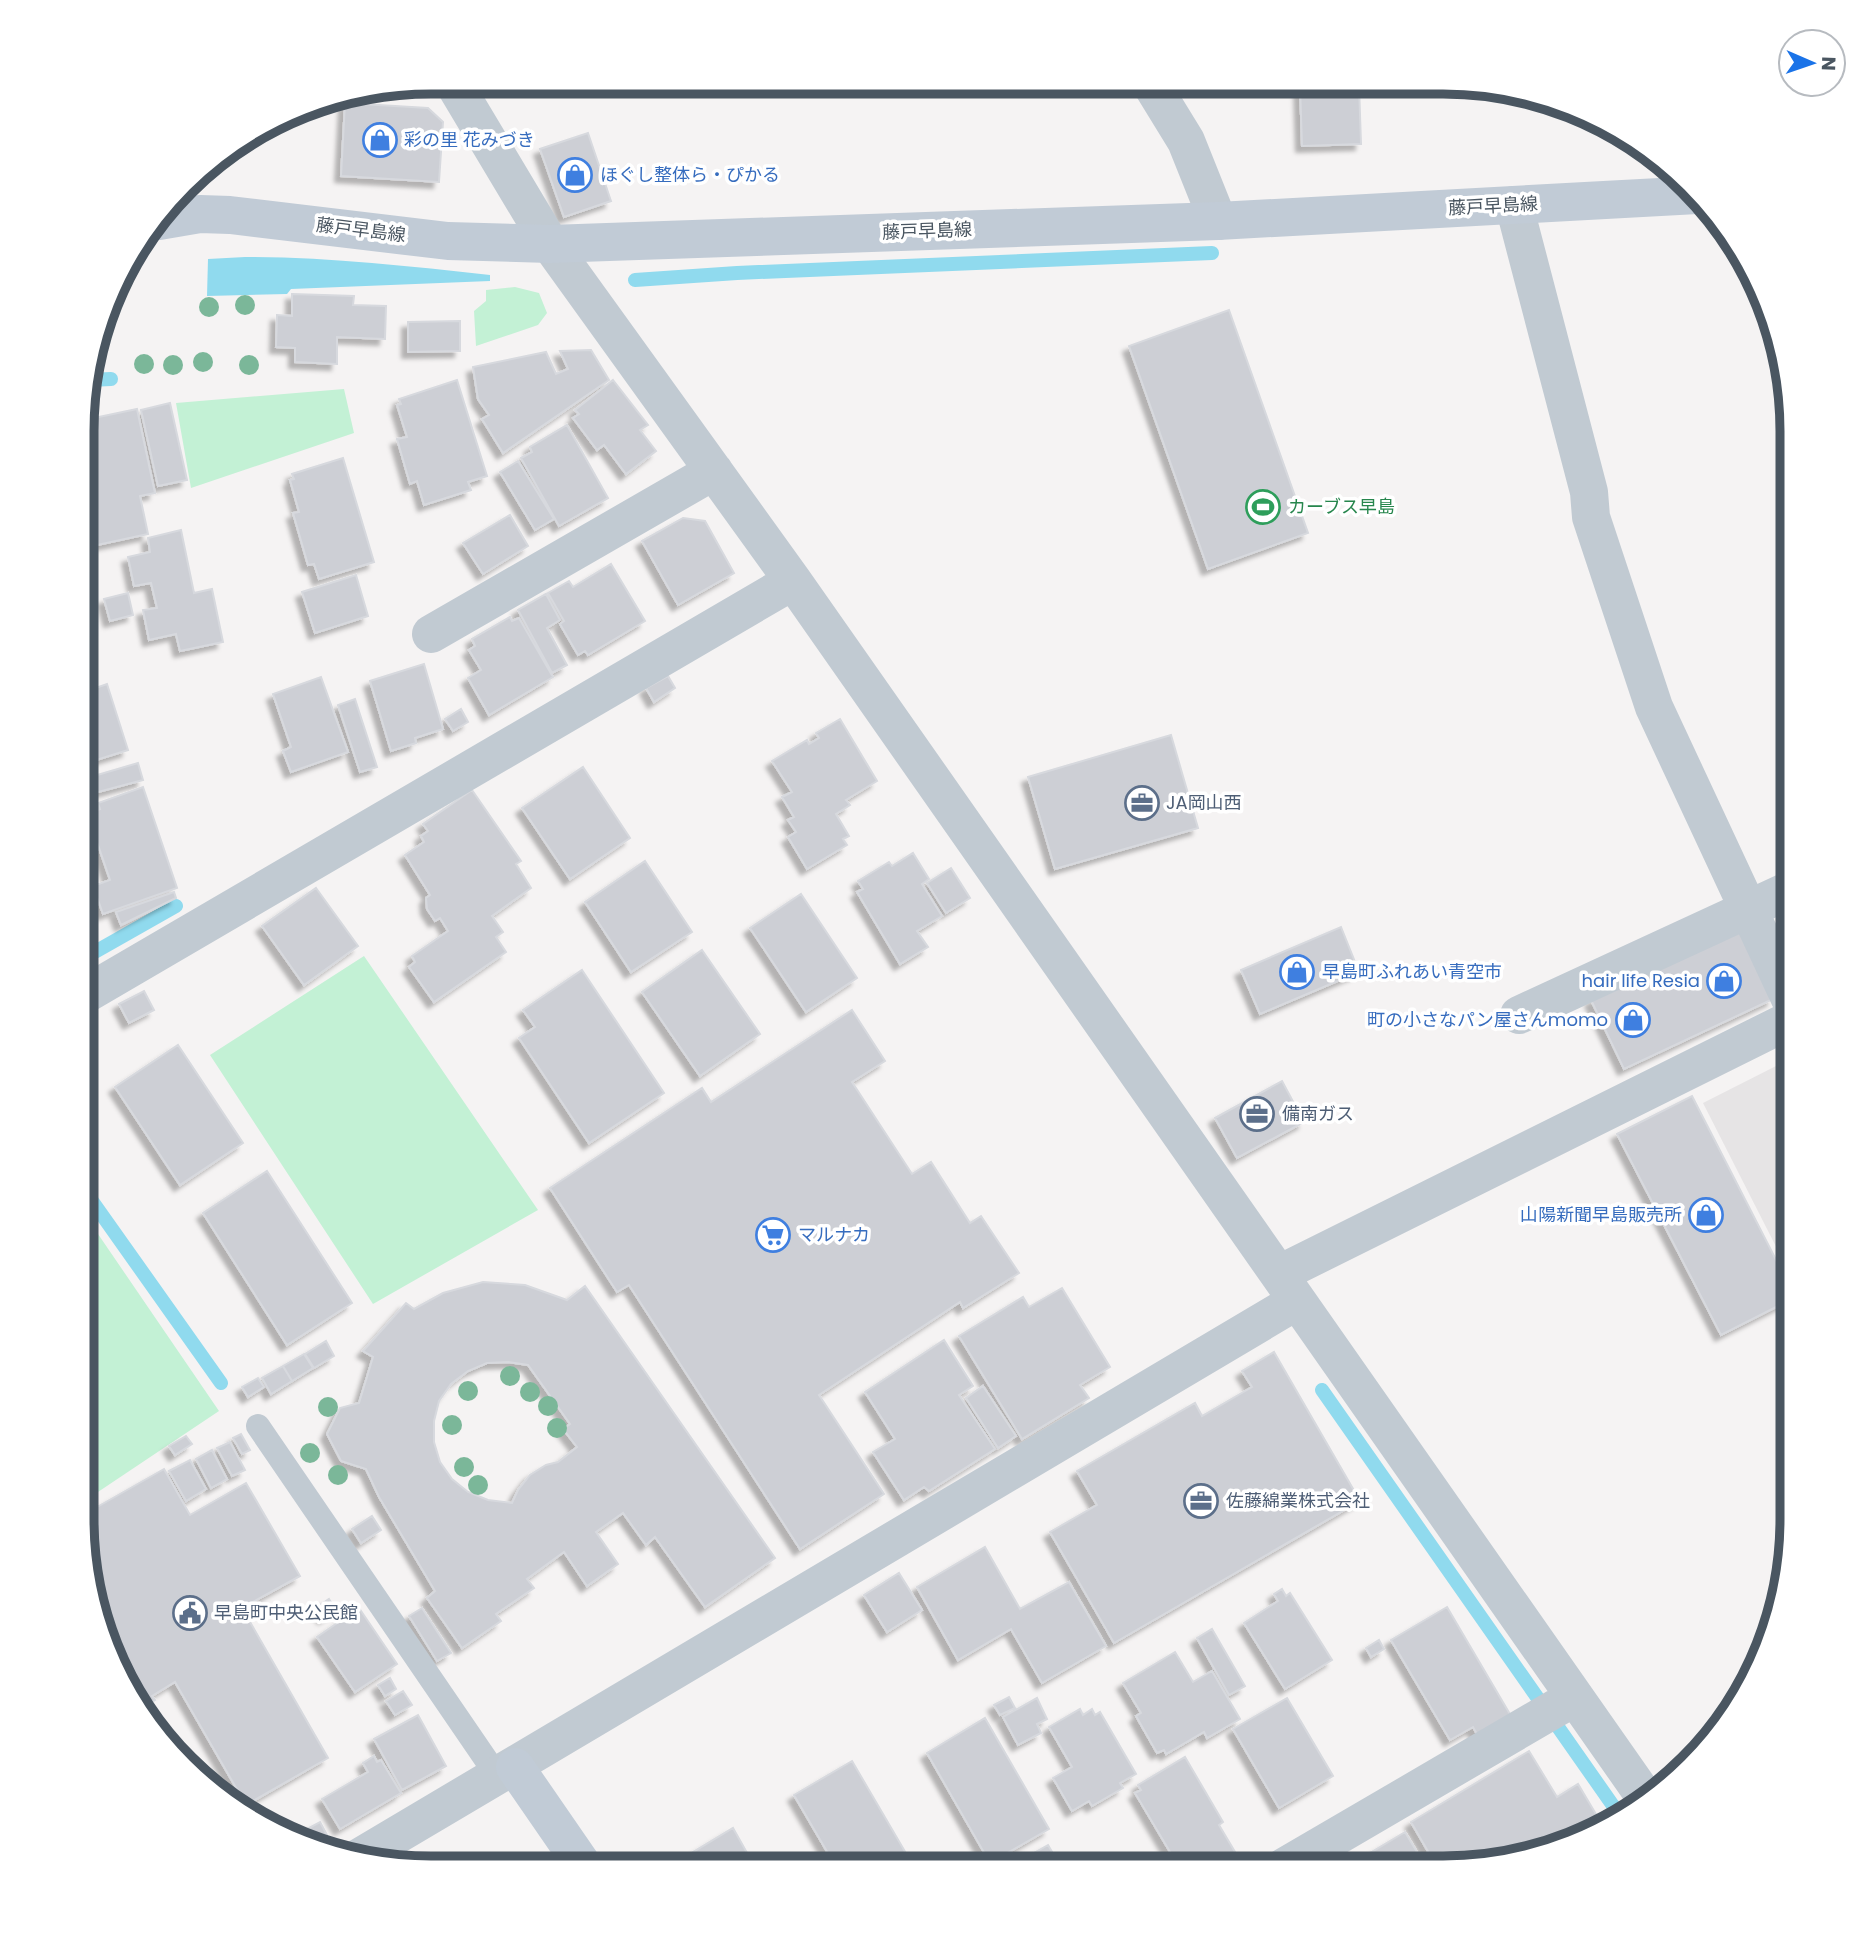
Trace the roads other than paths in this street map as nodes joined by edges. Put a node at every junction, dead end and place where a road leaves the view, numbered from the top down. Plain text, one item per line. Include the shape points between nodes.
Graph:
1 (460, 94) edge
2 (1157, 94) edge
3 (1685, 196) edge
4 (1514, 205) junction
5 (170, 219) edge
6 (1218, 221) junction
7 (550, 244) junction
8 (714, 471) junction
9 (793, 581) junction
10 (431, 634) dead end
11 (1780, 895) edge
12 (1749, 910) junction
13 (1780, 977) edge
14 (94, 988) edge
15 (1519, 1015) dead end
16 (1780, 1025) edge
17 (1288, 1288) junction
18 (258, 1426) dead end
19 (1558, 1707) junction
20 (506, 1772) junction
21 (1640, 1793) edge
22 (372, 1850) edge
23 (575, 1856) edge
24 (1303, 1856) edge

1 - 7 street
2 - 6 street via 1186,141
3 - 4 main road, 藤戸早島線
4 - 6 main road, 藤戸早島線
4 - 12 street via 1590,492 1591,517 1641,669 1654,707
5 - 7 main road, 藤戸早島線 via 230,215 448,241
6 - 7 main road, 藤戸早島線
7 - 8 street
8 - 9 street
8 - 10 street
9 - 14 street
9 - 17 street
11 - 12 street
12 - 13 street
12 - 15 street
16 - 17 street
17 - 19 street
17 - 20 street
18 - 20 lane
19 - 21 street
19 - 24 street
20 - 22 street
20 - 23 main road

